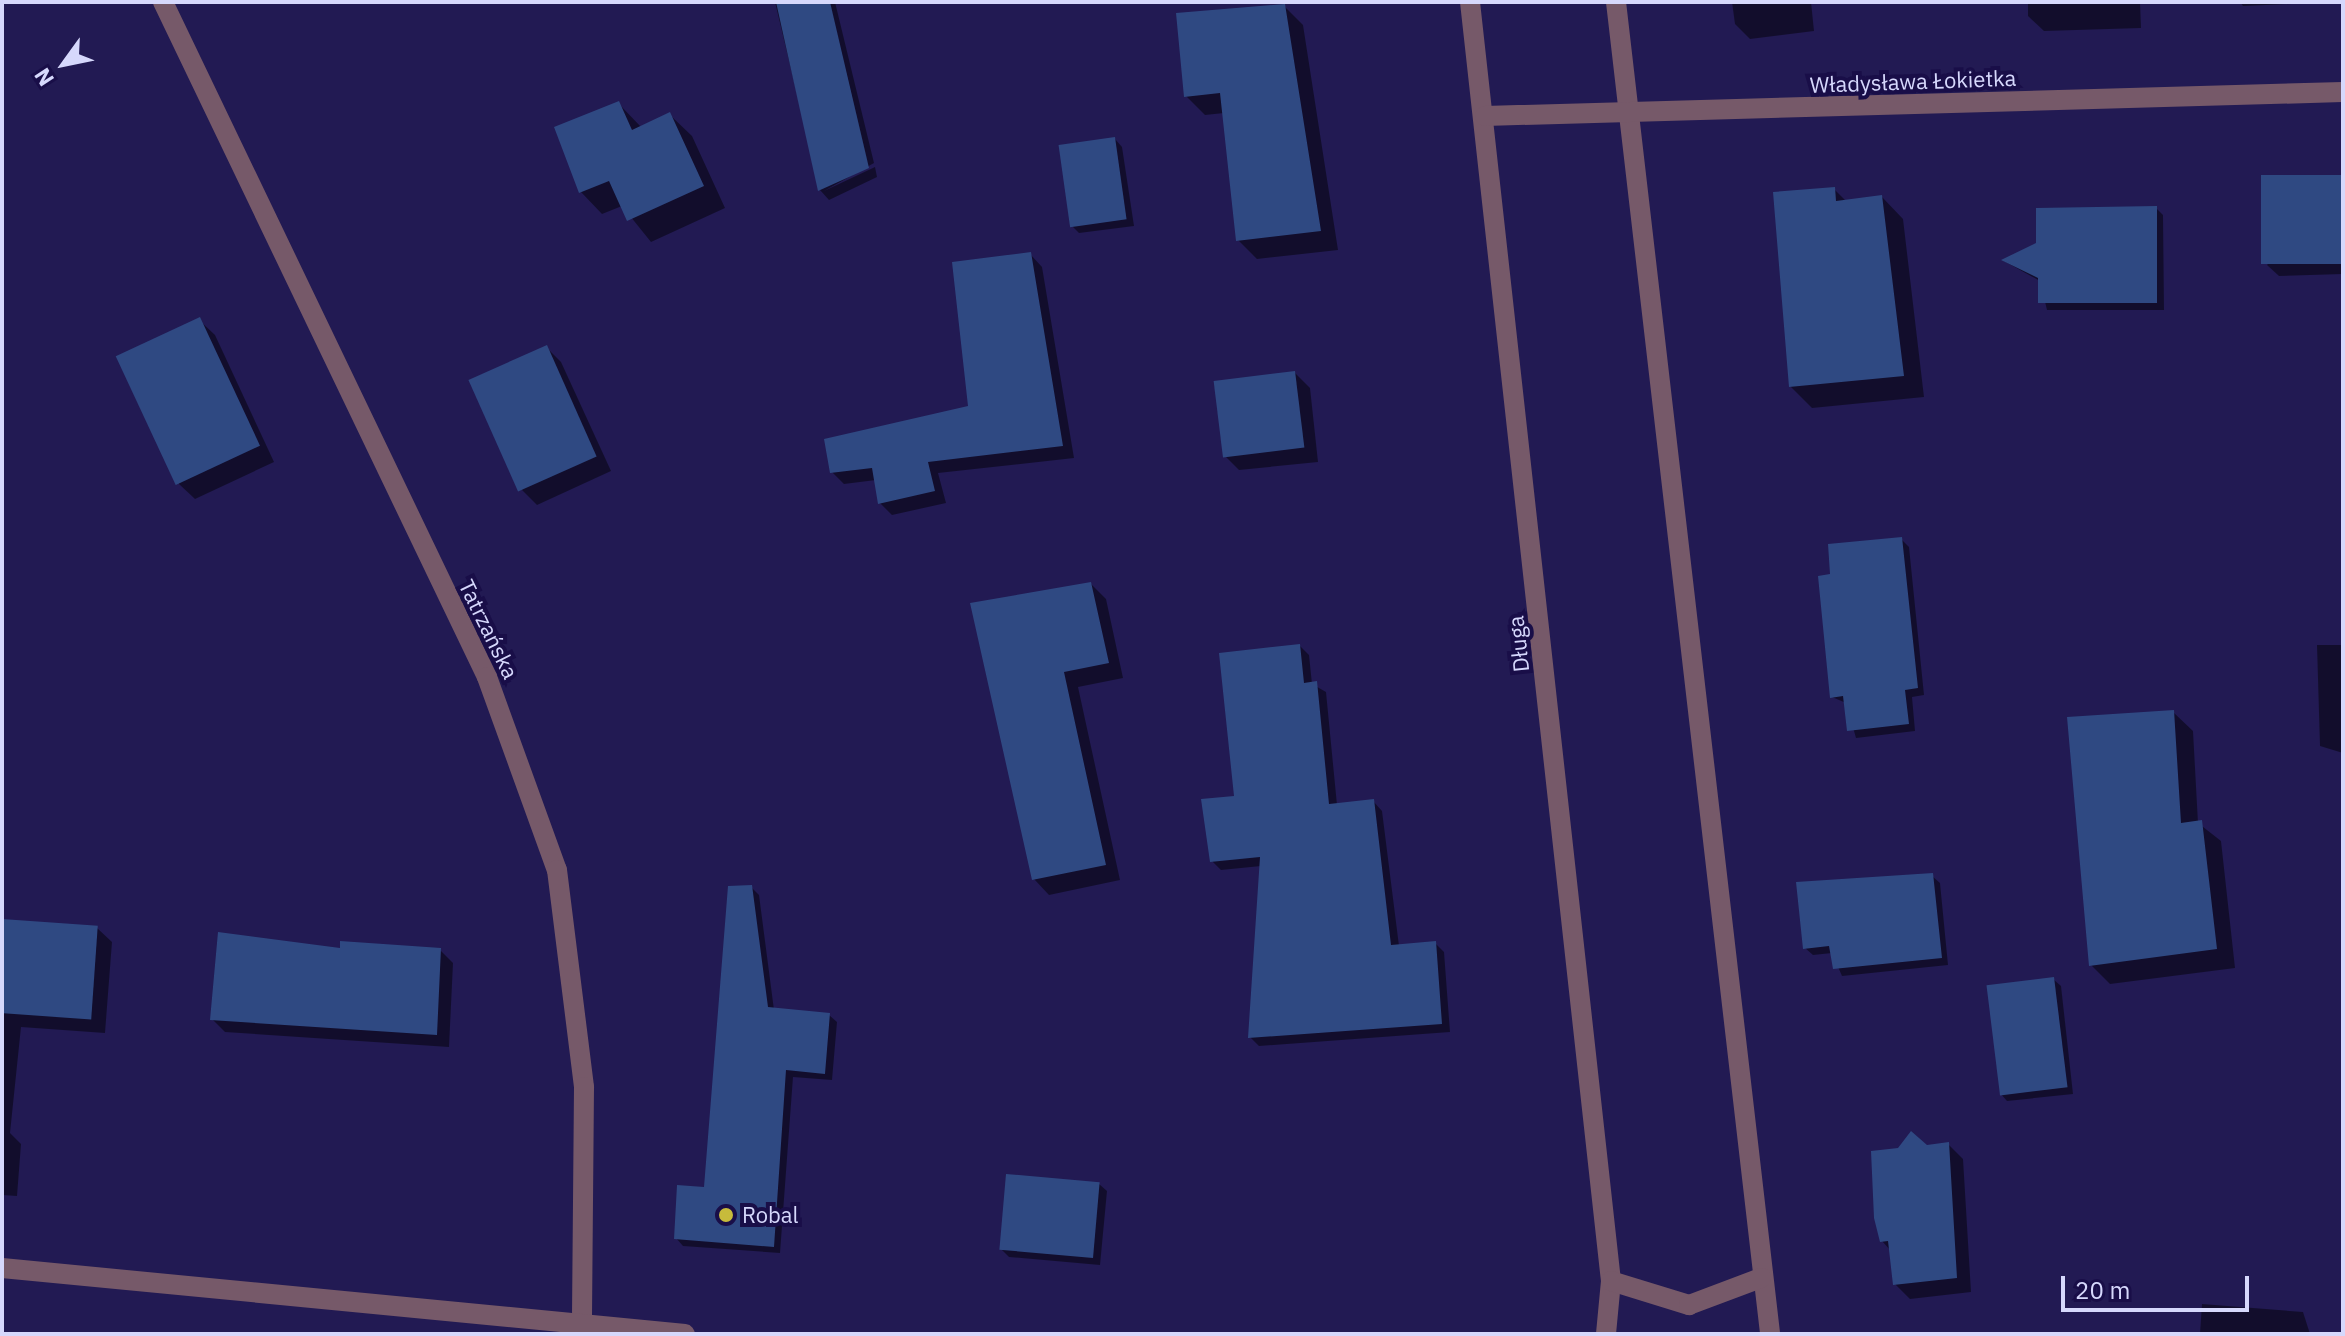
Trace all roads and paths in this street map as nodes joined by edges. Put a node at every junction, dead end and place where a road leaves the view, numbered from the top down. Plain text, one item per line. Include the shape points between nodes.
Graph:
1 (163, 2) edge
2 (1470, 2) edge
3 (1616, 2) edge
4 (2343, 92) edge
5 (1627, 113) junction
6 (1485, 116) junction
7 (2, 1268) edge
8 (1761, 1278) junction
9 (1611, 1281) junction
10 (582, 1326) junction
11 (685, 1334) edge
12 (1606, 1334) edge
13 (1770, 1334) edge

1 - 10 street, Tatrzańska via 487,677 557,870 584,1087
2 - 6 street, Długa
3 - 5 street
4 - 5 street, Władysława Łokietka
5 - 6 street, Władysława Łokietka
5 - 8 street
6 - 9 street, Długa
7 - 10 street
8 - 9 street via 1689,1305
8 - 13 street
9 - 12 street, Długa
10 - 11 street

